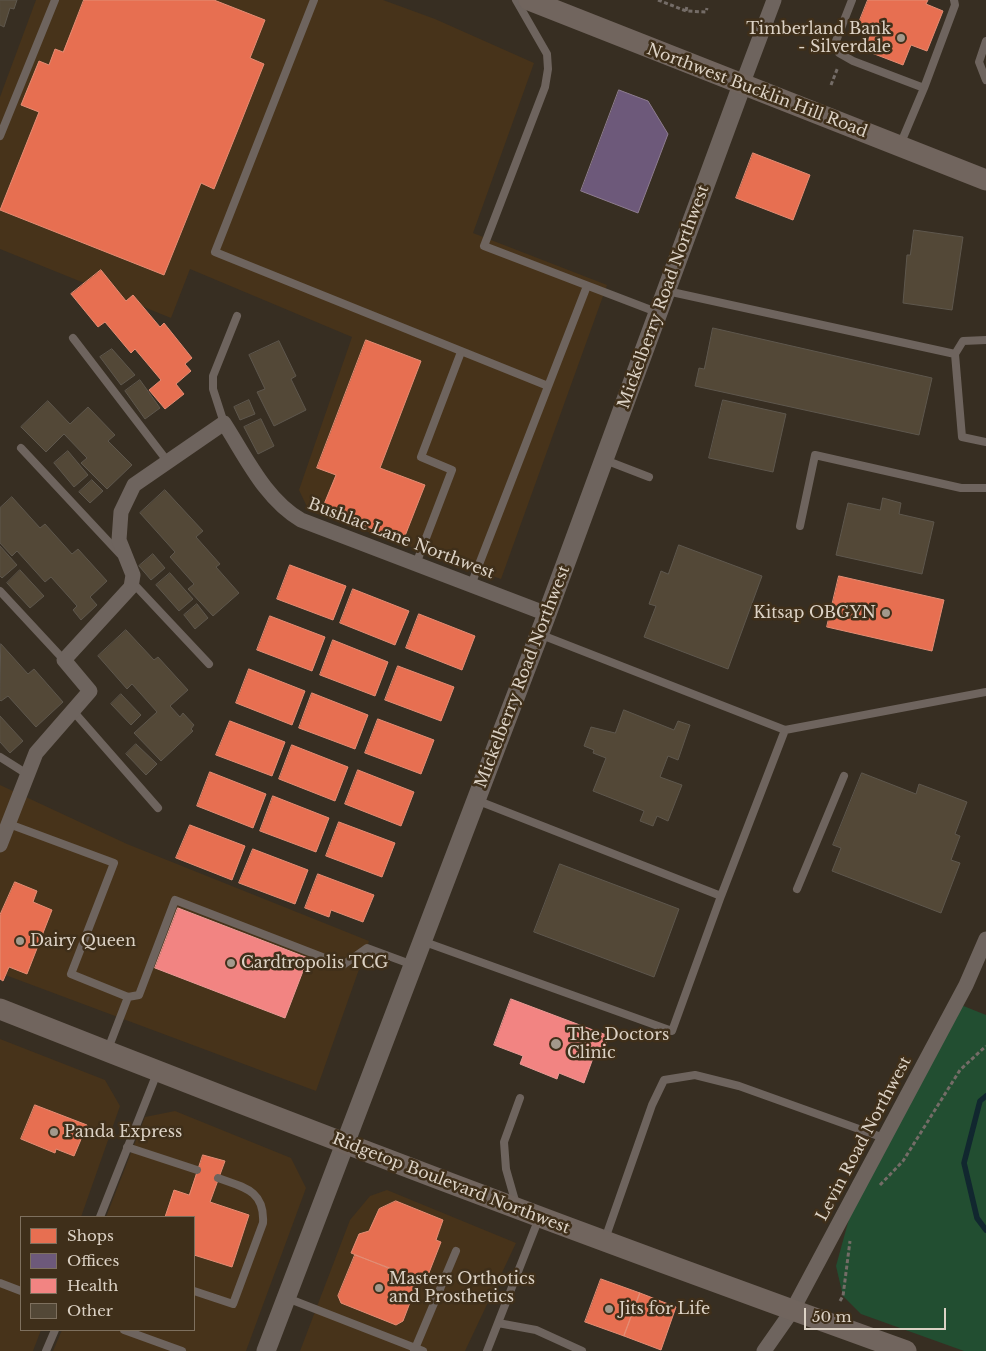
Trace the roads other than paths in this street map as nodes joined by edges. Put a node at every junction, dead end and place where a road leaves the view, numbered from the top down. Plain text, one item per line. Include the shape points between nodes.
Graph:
1 (56, 0) edge
2 (314, 0) edge
3 (516, 0) edge
4 (529, 0) edge
5 (774, 0) edge
6 (852, 0) edge
7 (954, 0) edge
8 (986, 40) edge
9 (986, 80) edge
10 (742, 85) junction
11 (924, 88) junction
12 (0, 136) edge
13 (899, 146) junction
14 (986, 180) edge
15 (587, 286) junction
16 (667, 291) junction
17 (659, 313) junction
18 (237, 316) dead end
19 (73, 338) dead end
20 (986, 340) edge
21 (461, 352) junction
22 (955, 354) junction
23 (548, 386) junction
24 (224, 423) junction
25 (986, 442) edge
26 (21, 448) dead end
27 (604, 460) junction
28 (168, 462) junction
29 (649, 477) dead end
30 (986, 488) edge
31 (800, 526) dead end
32 (129, 564) junction
33 (416, 564) junction
34 (132, 582) junction
35 (471, 585) junction
36 (0, 590) edge
37 (547, 614) junction
38 (539, 634) junction
39 (64, 660) junction
40 (209, 664) dead end
41 (986, 692) edge
42 (73, 711) junction
43 (785, 730) junction
44 (0, 757) edge
45 (27, 774) junction
46 (844, 776) dead end
47 (476, 800) junction
48 (158, 808) dead end
49 (8, 824) junction
50 (0, 845) edge
51 (797, 889) dead end
52 (721, 896) junction
53 (422, 941) junction
54 (985, 947) edge
55 (413, 965) junction
56 (128, 996) junction
57 (0, 1010) edge
58 (107, 1052) junction
59 (157, 1071) junction
60 (520, 1098) dead end
61 (884, 1138) junction
62 (344, 1144) junction
63 (127, 1147) junction
64 (197, 1170) dead end
65 (218, 1178) dead end
66 (518, 1209) junction
67 (100, 1216) edge
68 (539, 1217) junction
69 (604, 1241) junction
70 (456, 1251) dead end
71 (0, 1284) edge
72 (195, 1291) edge
73 (20, 1292) edge
74 (287, 1298) junction
75 (792, 1311) junction
76 (498, 1323) junction
77 (54, 1331) edge
78 (127, 1331) edge
79 (418, 1350) edge
80 (46, 1351) edge
81 (182, 1351) edge
82 (266, 1351) edge
83 (487, 1351) edge
84 (582, 1351) edge
85 (764, 1351) edge
86 (906, 1351) edge

1 - 12 lane
2 - 21 lane via 215,252
3 - 15 lane via 547,54 548,69 545,87 484,246
4 - 10 main road, Northwest Bucklin Hill Road
5 - 10 street, Mickelberry Road Northwest
6 - 11 lane via 836,41 839,53
7 - 11 lane via 955,5
8 - 9 lane via 979,62
10 - 13 main road, Northwest Bucklin Hill Road
10 - 16 street, Mickelberry Road Northwest
11 - 13 lane
13 - 14 main road, Northwest Bucklin Hill Road
15 - 17 lane
15 - 23 lane
16 - 17 street, Mickelberry Road Northwest
16 - 22 lane
17 - 27 street, Mickelberry Road Northwest
18 - 24 lane via 213,376 213,389
19 - 28 lane
20 - 22 lane via 962,341
21 - 23 lane
21 - 33 lane via 422,457 452,470
22 - 25 lane via 962,437
23 - 35 lane
24 - 28 street
24 - 33 street, Bushlac Lane Northwest via 274,500 290,514
26 - 32 lane
27 - 29 lane
27 - 37 street, Mickelberry Road Northwest
28 - 32 street via 134,485 121,512 119,540
30 - 31 lane via 961,488 815,455
32 - 34 street
33 - 35 street, Bushlac Lane Northwest
34 - 39 street via 131,587
34 - 40 lane
35 - 37 street, Bushlac Lane Northwest
36 - 39 lane
37 - 38 street, Mickelberry Road Northwest
38 - 43 lane
38 - 47 street, Mickelberry Road Northwest
39 - 42 street via 90,691
41 - 43 lane
42 - 45 street via 36,753
42 - 48 lane
43 - 52 lane
44 - 45 lane
45 - 49 street
46 - 51 lane
47 - 52 lane
47 - 53 street, Mickelberry Road Northwest
49 - 50 street
49 - 56 lane via 114,863 71,974
52 - 53 lane via 672,1031
53 - 55 street, Mickelberry Road Northwest
54 - 61 street, Levin Road Northwest
55 - 56 lane via 367,948 343,965 175,900 139,995
55 - 62 street, Mickelberry Road Northwest
56 - 58 lane
57 - 58 main road, Ridgetop Boulevard Northwest
58 - 59 main road, Ridgetop Boulevard Northwest
59 - 62 main road, Ridgetop Boulevard Northwest
59 - 63 lane
60 - 66 lane via 504,1142 506,1169
61 - 69 lane via 739,1086 695,1075 664,1080 652,1105
61 - 75 street, Levin Road Northwest
62 - 66 main road, Ridgetop Boulevard Northwest
62 - 74 street, Mickelberry Road Northwest
63 - 64 lane
63 - 67 lane
65 - 72 lane via 251,1189 261,1204 264,1222 233,1304
66 - 68 main road, Ridgetop Boulevard Northwest
68 - 69 main road, Ridgetop Boulevard Northwest
68 - 76 lane
69 - 75 main road, Ridgetop Boulevard Northwest
70 - 79 lane
71 - 73 lane
74 - 79 lane
74 - 82 street, Mickelberry Road Northwest
75 - 85 street, Levin Road Northwest
75 - 86 main road, Ridgetop Boulevard Northwest
76 - 83 lane
76 - 84 lane via 536,1330
77 - 80 lane
78 - 81 lane

